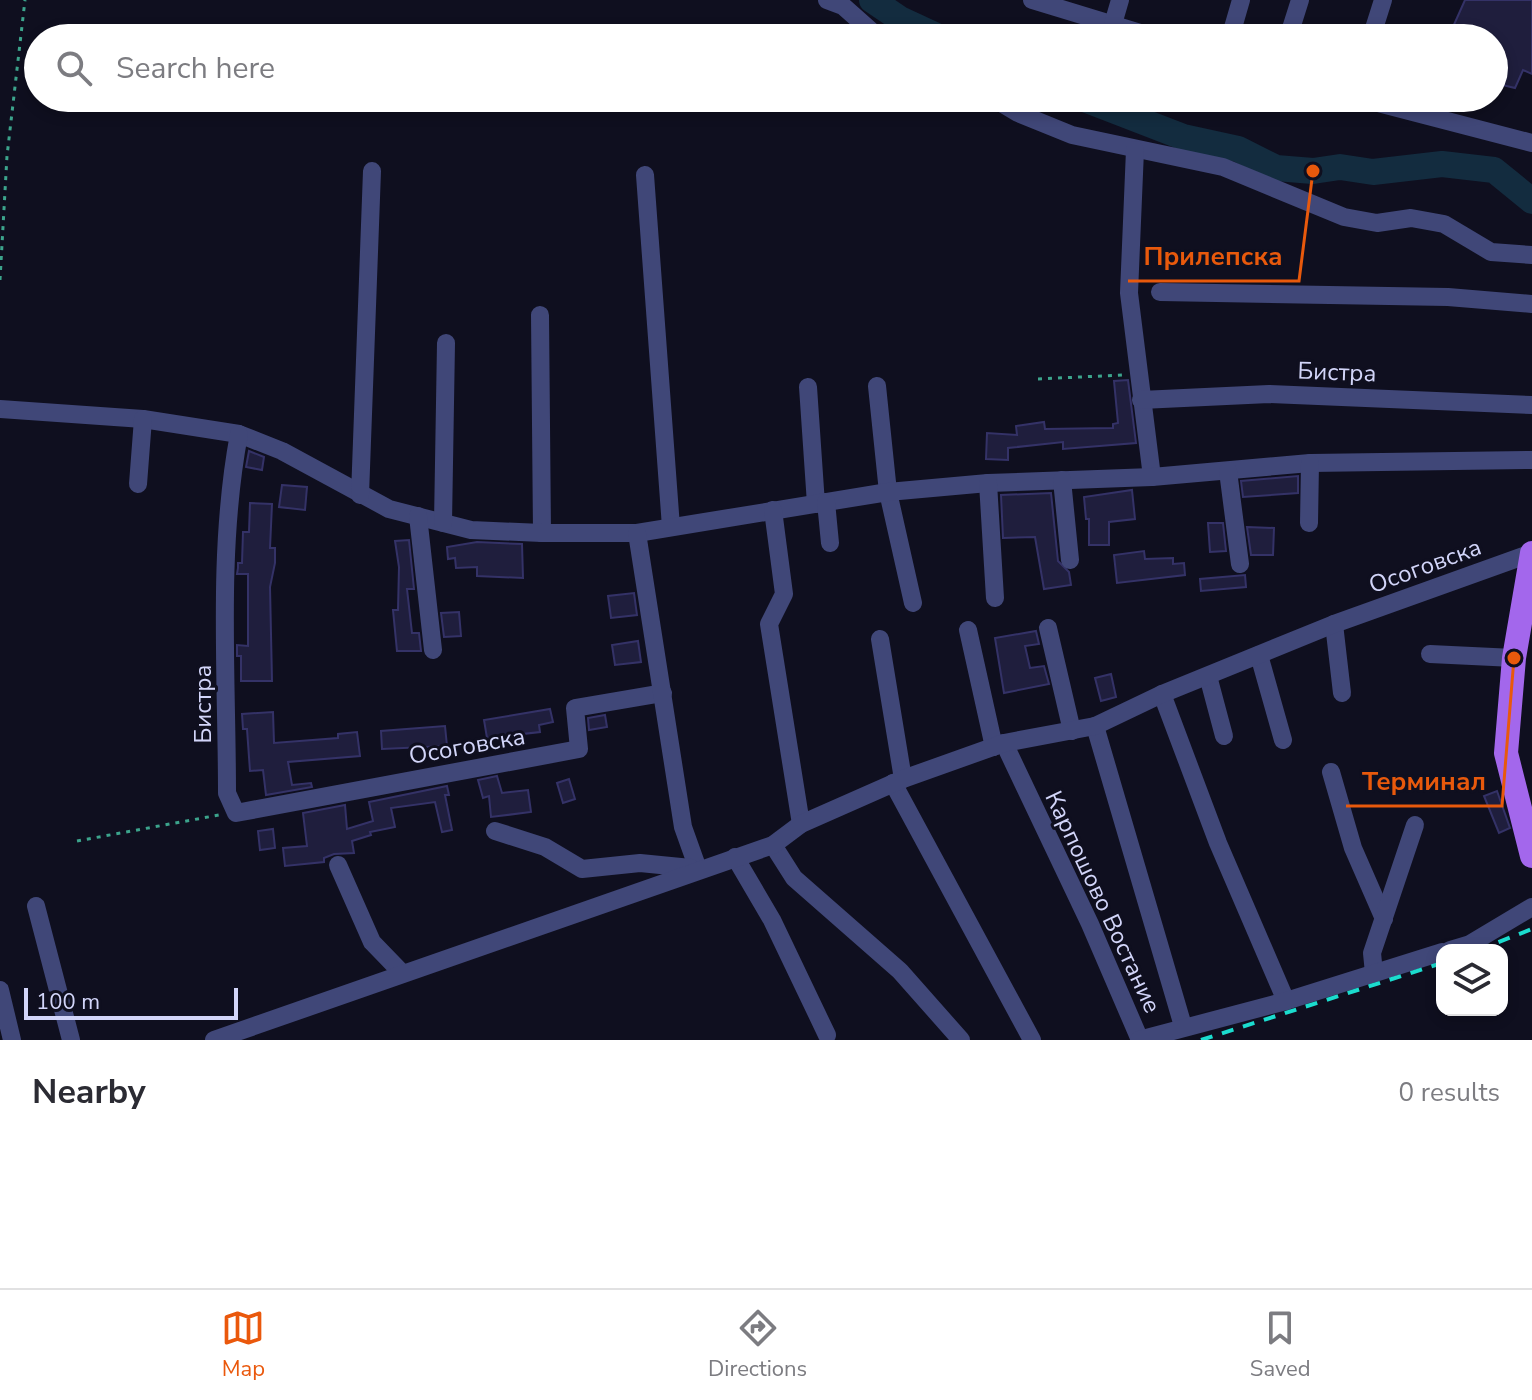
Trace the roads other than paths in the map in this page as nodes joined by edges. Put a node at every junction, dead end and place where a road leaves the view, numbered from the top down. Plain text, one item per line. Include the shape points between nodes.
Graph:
1 (827, 0) edge
2 (1032, 0) edge
3 (1120, 0) edge
4 (1241, 0) edge
5 (1300, 0) edge
6 (1383, 0) edge
7 (863, 24) edge
8 (1113, 24) joint
9 (1234, 24) edge
10 (1292, 24) edge
11 (1375, 24) edge
12 (1016, 112) edge
13 (1413, 112) edge
14 (1532, 143) edge
15 (1135, 150) junction
16 (372, 171) dead end
17 (645, 175) dead end
18 (1532, 255) edge
19 (1160, 292) dead end
20 (1532, 304) edge
21 (540, 315) dead end
22 (446, 343) dead end
23 (877, 386) dead end
24 (808, 387) dead end
25 (1141, 400) junction
26 (1532, 405) edge
27 (0, 409) edge
28 (143, 419) junction
29 (239, 434) junction
30 (1532, 460) edge
31 (1310, 463) junction
32 (1228, 471) junction
33 (1152, 477) junction
34 (1062, 480) junction
35 (988, 483) junction
36 (138, 484) dead end
37 (888, 492) junction
38 (360, 495) junction
39 (821, 503) junction
40 (773, 510) junction
41 (418, 516) junction
42 (443, 523) junction
43 (1309, 523) dead end
44 (671, 527) junction
45 (542, 533) junction
46 (637, 533) junction
47 (830, 543) dead end
48 (1532, 553) edge
49 (1070, 560) dead end
50 (1240, 564) dead end
51 (995, 598) dead end
52 (913, 603) dead end
53 (1334, 624) junction
54 (1048, 628) dead end
55 (968, 630) dead end
56 (880, 639) dead end
57 (433, 650) dead end
58 (1430, 654) dead end
59 (1259, 655) junction
60 (1514, 658) junction
61 (1208, 676) junction
62 (663, 693) junction
63 (1342, 693) dead end
64 (1162, 694) junction
65 (1095, 726) junction
66 (1072, 731) junction
67 (1224, 736) dead end
68 (1283, 740) dead end
69 (999, 745) junction
70 (1331, 772) dead end
71 (898, 781) junction
72 (236, 813) joint
73 (801, 824) junction
74 (1415, 825) dead end
75 (495, 831) dead end
76 (773, 845) junction
77 (1532, 856) edge
78 (735, 857) junction
79 (338, 865) dead end
80 (698, 869) junction
81 (36, 906) dead end
82 (1532, 907) edge
83 (1384, 919) junction
84 (1465, 944) edge
85 (1436, 954) edge
86 (401, 972) junction
87 (1374, 973) junction
88 (0, 990) edge
89 (1286, 1001) junction
90 (1183, 1026) junction
91 (827, 1035) dead end
92 (12, 1040) edge
93 (71, 1040) edge
94 (214, 1040) edge
95 (961, 1040) edge
96 (1032, 1040) edge
97 (1140, 1040) edge

1 - 7 street
2 - 8 street
3 - 8 street
4 - 9 street
5 - 10 street
6 - 11 street
12 - 15 street via 1072,135
13 - 14 street
15 - 18 street via 1223,167 1344,217 1444,224 1491,252
15 - 25 street via 1129,293
16 - 38 street
17 - 44 street
19 - 20 street via 1448,297
21 - 45 street
22 - 42 street
23 - 37 street
24 - 39 street
25 - 26 street, Бистра via 1269,394
25 - 33 street
27 - 28 street
28 - 29 street
28 - 36 street
29 - 38 street via 293,456
29 - 72 street, Бистра via 228,495 227,556 227,793
30 - 31 street
31 - 32 street
31 - 43 street
32 - 33 street
32 - 50 street
33 - 34 street
34 - 35 street
34 - 49 street
35 - 37 street
35 - 51 street
37 - 39 street
37 - 52 street
38 - 41 street
39 - 40 street
39 - 47 street
40 - 44 street
40 - 73 street via 784,594 769,624
41 - 42 street
41 - 57 street
42 - 45 street via 471,530
44 - 46 street
45 - 46 street
46 - 62 street
48 - 53 street, Осоговска
48 - 60 main road
53 - 59 street, Осоговска
53 - 63 street
54 - 66 street
55 - 69 street
56 - 71 street
58 - 60 street
59 - 61 street, Осоговска
59 - 68 street
60 - 77 main road via 1506,753
61 - 64 street, Осоговска
61 - 67 street
62 - 72 street, Осоговска via 575,708 579,749
62 - 80 street via 683,827
64 - 65 street, Осоговска
64 - 89 street
65 - 66 street, Осоговска
65 - 90 street, Карпошово Востание
66 - 69 street, Осоговска
69 - 71 street, Осоговска
69 - 97 street, Карпошово Востание via 1090,924
70 - 83 street via 1353,848
71 - 73 street, Осоговска
71 - 96 street
73 - 76 street, Осоговска
74 - 83 street
75 - 80 street, Осоговска via 545,847 582,869 640,863
76 - 78 street, Осоговска
76 - 95 street via 794,878 900,971
78 - 80 street, Осоговска
78 - 91 street
79 - 86 street via 372,942
80 - 86 street, Осоговска
81 - 93 street
82 - 84 street
83 - 87 street via 1372,953
85 - 87 street, Карпошово Востание
86 - 94 street, Осоговска
87 - 89 street, Карпошово Востание
88 - 92 street
89 - 90 street, Карпошово Востание
90 - 97 street, Карпошово Востание

